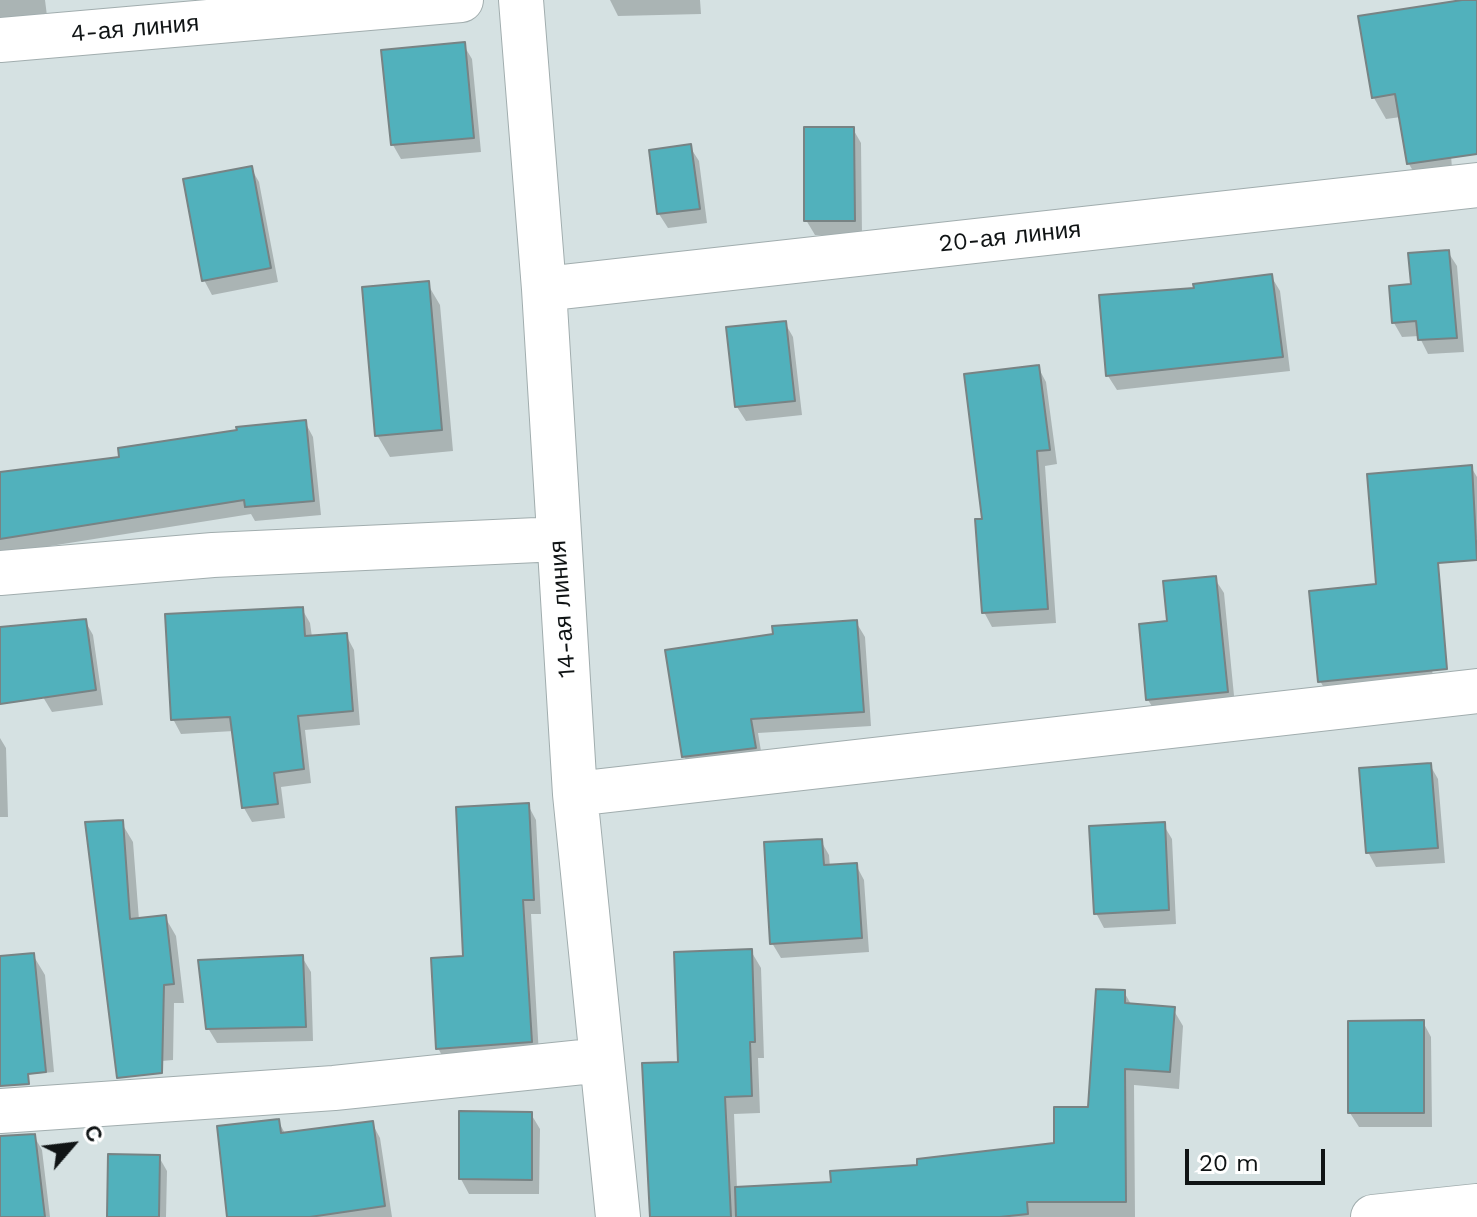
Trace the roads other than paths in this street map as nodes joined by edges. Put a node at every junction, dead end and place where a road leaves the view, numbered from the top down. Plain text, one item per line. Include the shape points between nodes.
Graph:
1 (461, 0) edge
2 (521, 0) edge
3 (0, 40) edge
4 (1477, 185) edge
5 (544, 289) junction
6 (559, 539) junction
7 (0, 573) edge
8 (1477, 691) edge
9 (575, 794) junction
10 (602, 1060) junction
11 (0, 1111) edge
12 (1477, 1206) edge
13 (618, 1217) edge
14 (1373, 1217) edge

1 - 3 street, 4-ая линия
2 - 5 street, 14-ая линия
4 - 5 street, 20-ая линия
5 - 6 street, 14-ая линия
6 - 7 street via 213,555
6 - 9 street, 14-ая линия
8 - 9 street
9 - 10 street, 14-ая линия
10 - 11 street via 334,1088
10 - 13 street, 14-ая линия
12 - 14 street

